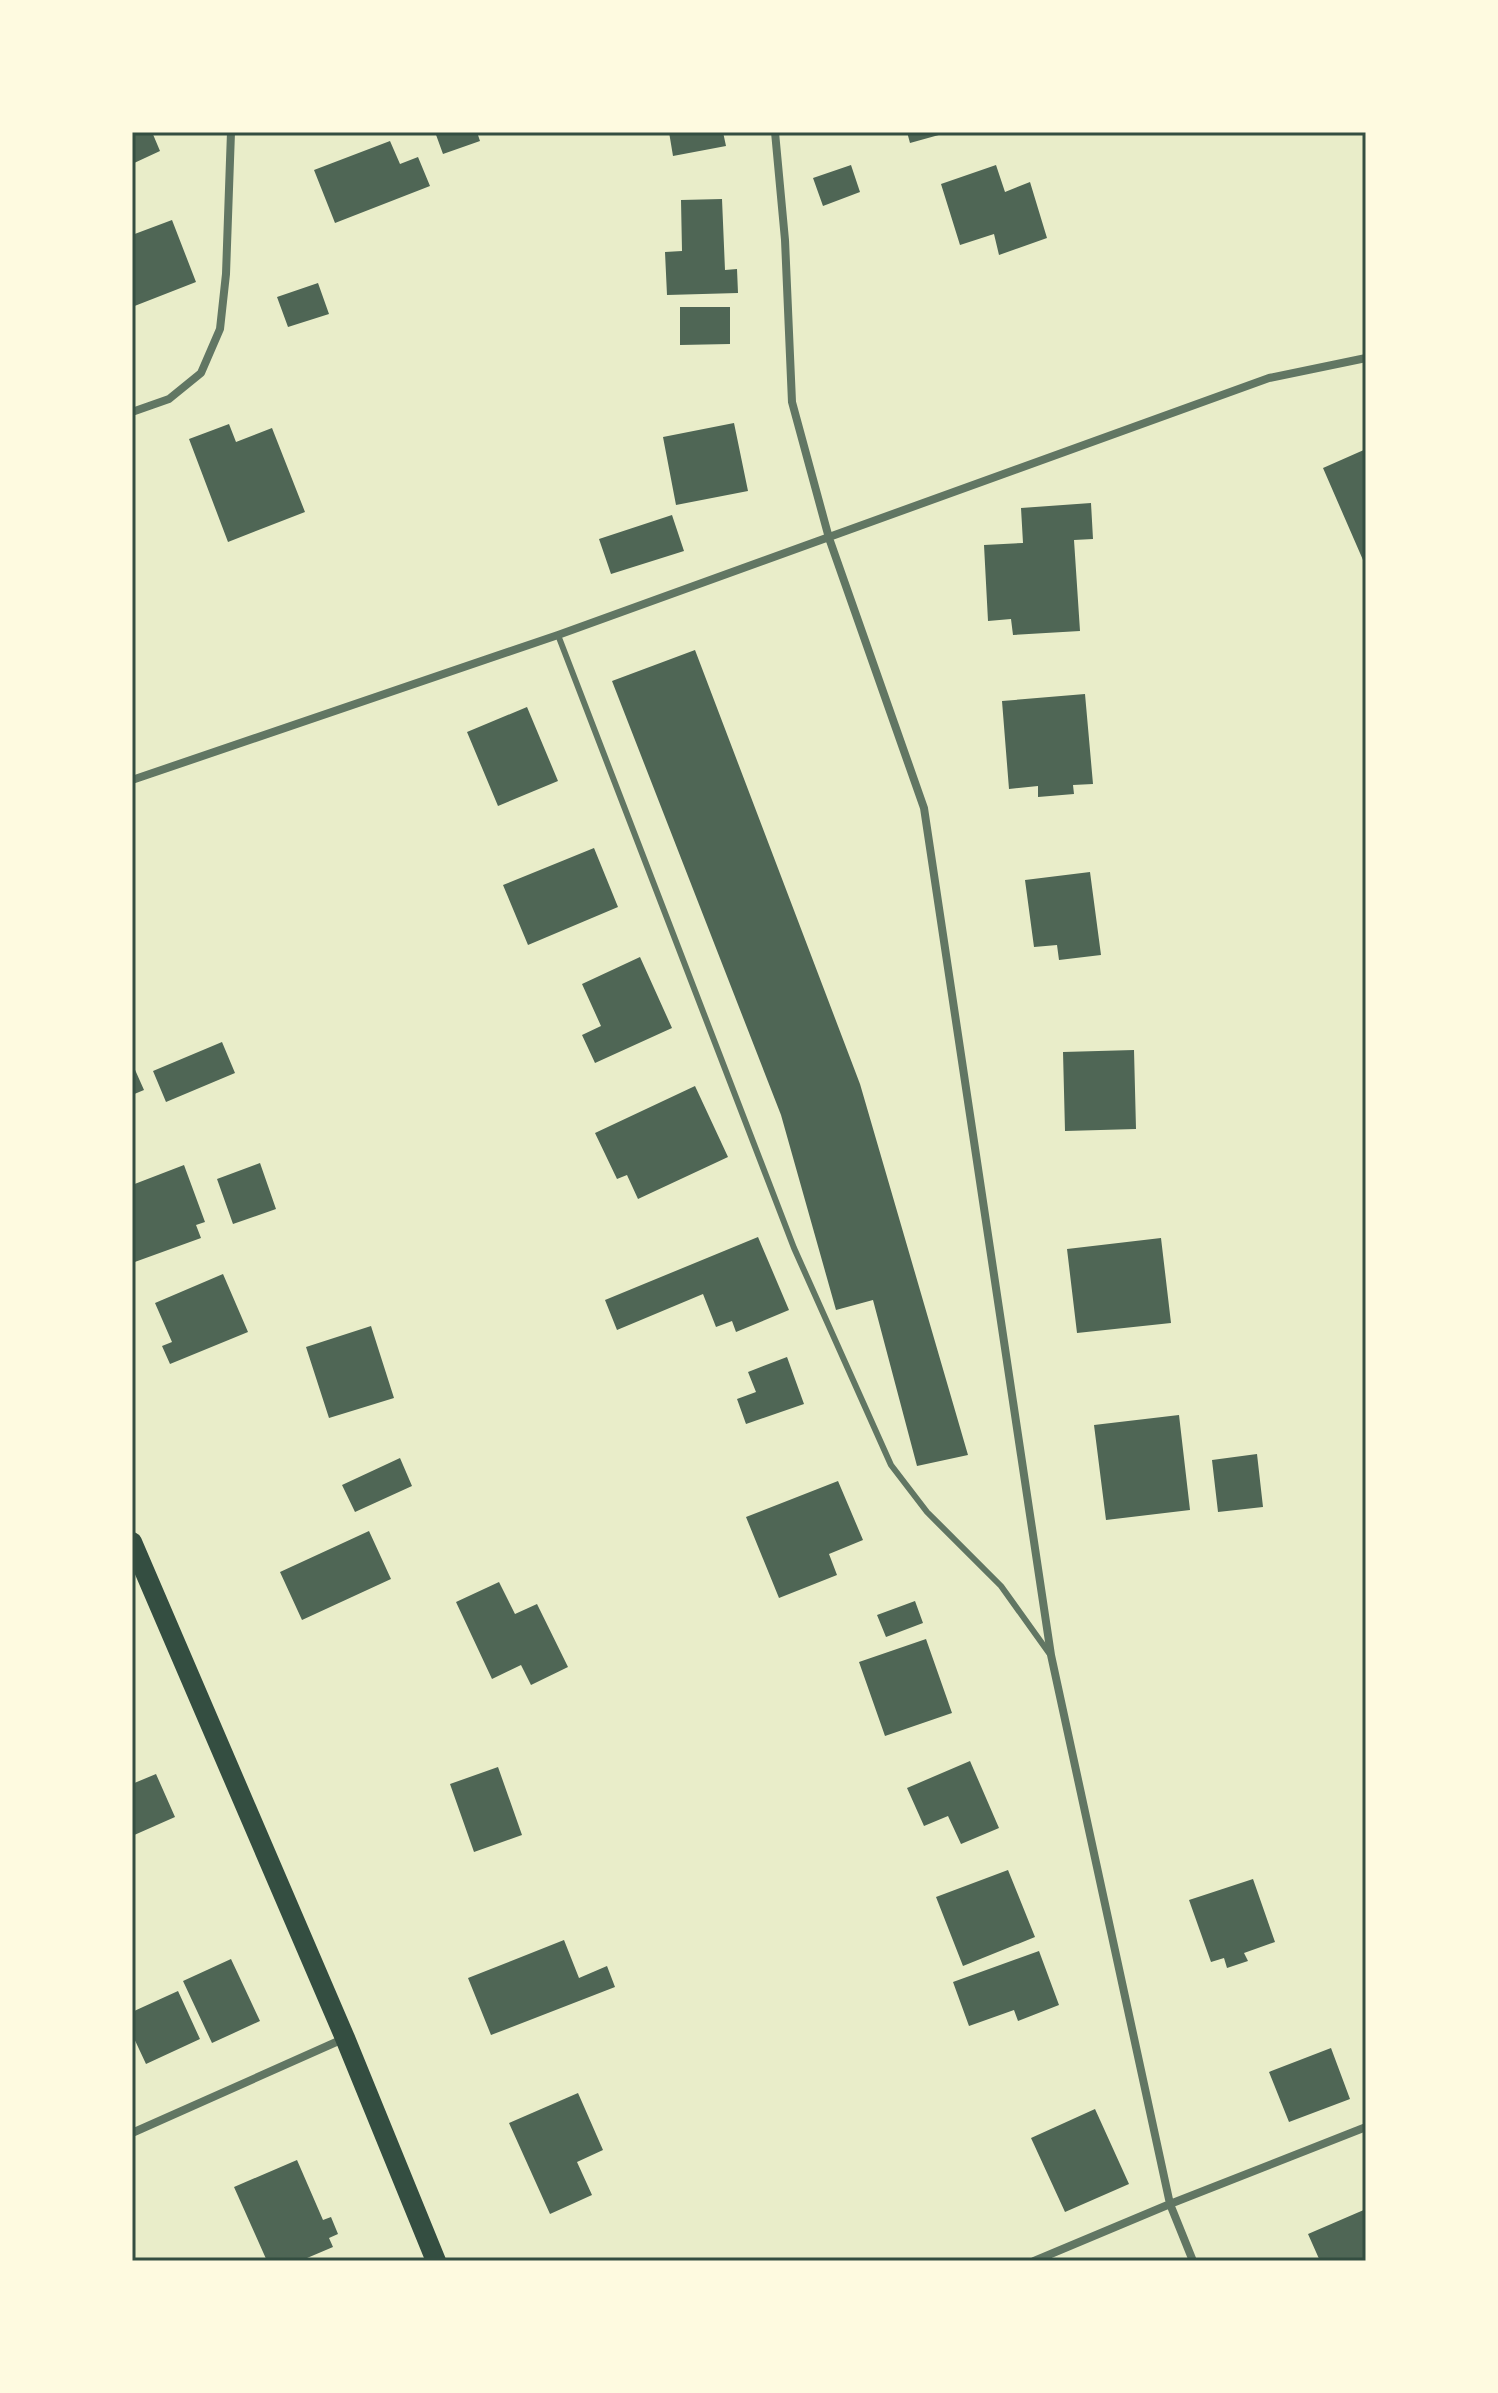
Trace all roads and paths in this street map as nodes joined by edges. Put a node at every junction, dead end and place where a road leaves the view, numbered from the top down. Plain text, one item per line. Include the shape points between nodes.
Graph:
1 (231, 132) edge
2 (775, 132) edge
3 (1366, 358) edge
4 (132, 412) edge
5 (829, 538) junction
6 (558, 635) junction
7 (132, 780) edge
8 (132, 1542) edge
9 (1051, 1655) junction
10 (345, 2038) junction
11 (1366, 2127) edge
12 (132, 2133) edge
13 (1170, 2204) junction
14 (436, 2261) edge
15 (1034, 2261) edge
16 (1193, 2261) edge

1 - 4 street via 220,329 201,373 169,399
2 - 5 street via 792,402
3 - 5 street via 1269,378
5 - 6 street
5 - 9 street via 924,808
6 - 7 street
6 - 9 lane via 794,1248 891,1465 927,1512 1001,1586
8 - 10 main road
9 - 13 street
10 - 12 street
10 - 14 main road
11 - 13 street
13 - 15 street
13 - 16 street

